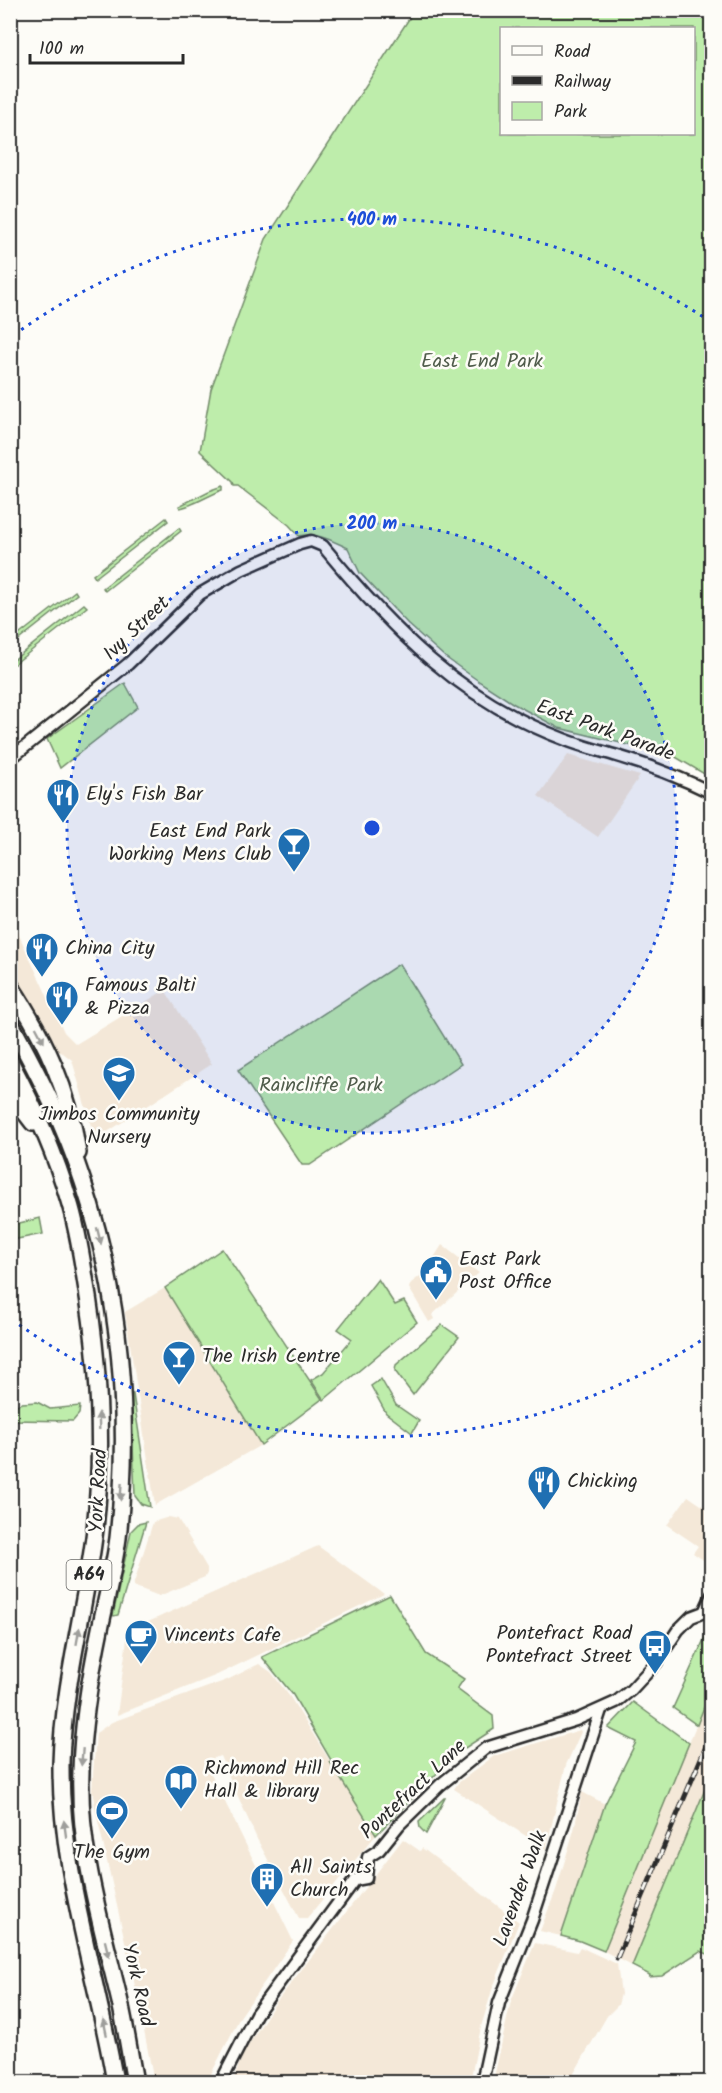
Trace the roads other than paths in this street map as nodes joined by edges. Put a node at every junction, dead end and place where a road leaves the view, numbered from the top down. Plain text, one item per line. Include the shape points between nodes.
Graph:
1 (300, 543) joint
2 (10, 759) edge
3 (711, 793) edge
4 (10, 985) edge
5 (10, 1022) edge
6 (10, 1061) edge
7 (10, 1093) edge
8 (52, 1150) junction
9 (83, 1180) junction
10 (711, 1595) edge
11 (708, 1609) edge
12 (601, 1710) junction
13 (115, 2082) edge
14 (135, 2082) edge
15 (221, 2082) edge
16 (482, 2082) edge

1 - 2 street, Ivy Street via 200,594 128,664
1 - 3 street, East Park Parade via 311,541 323,546 389,622 438,666 486,701 567,741 658,769
4 -> 9 highway via 42,1037 63,1086 74,1120
5 - 9 highway, York Road / A64 via 34,1065
6 - 8 highway, York Road / A64
7 - 8 highway
13 -> 8 highway, York Road / A64 via 74,1886 63,1812 63,1735 95,1527 99,1430 96,1361 84,1272 70,1204
9 -> 14 highway, York Road / A64 via 111,1296 123,1423 118,1540 91,1674 81,1811 87,1860
10 - 11 street
11 - 12 street, Pontefract Lane via 691,1617 678,1630 656,1663 631,1690
12 - 15 street, Pontefract Lane via 486,1748 399,1825 379,1850 368,1857 366,1878 355,1880 256,2014
12 - 16 street, Lavender Walk via 532,1920 499,2003

